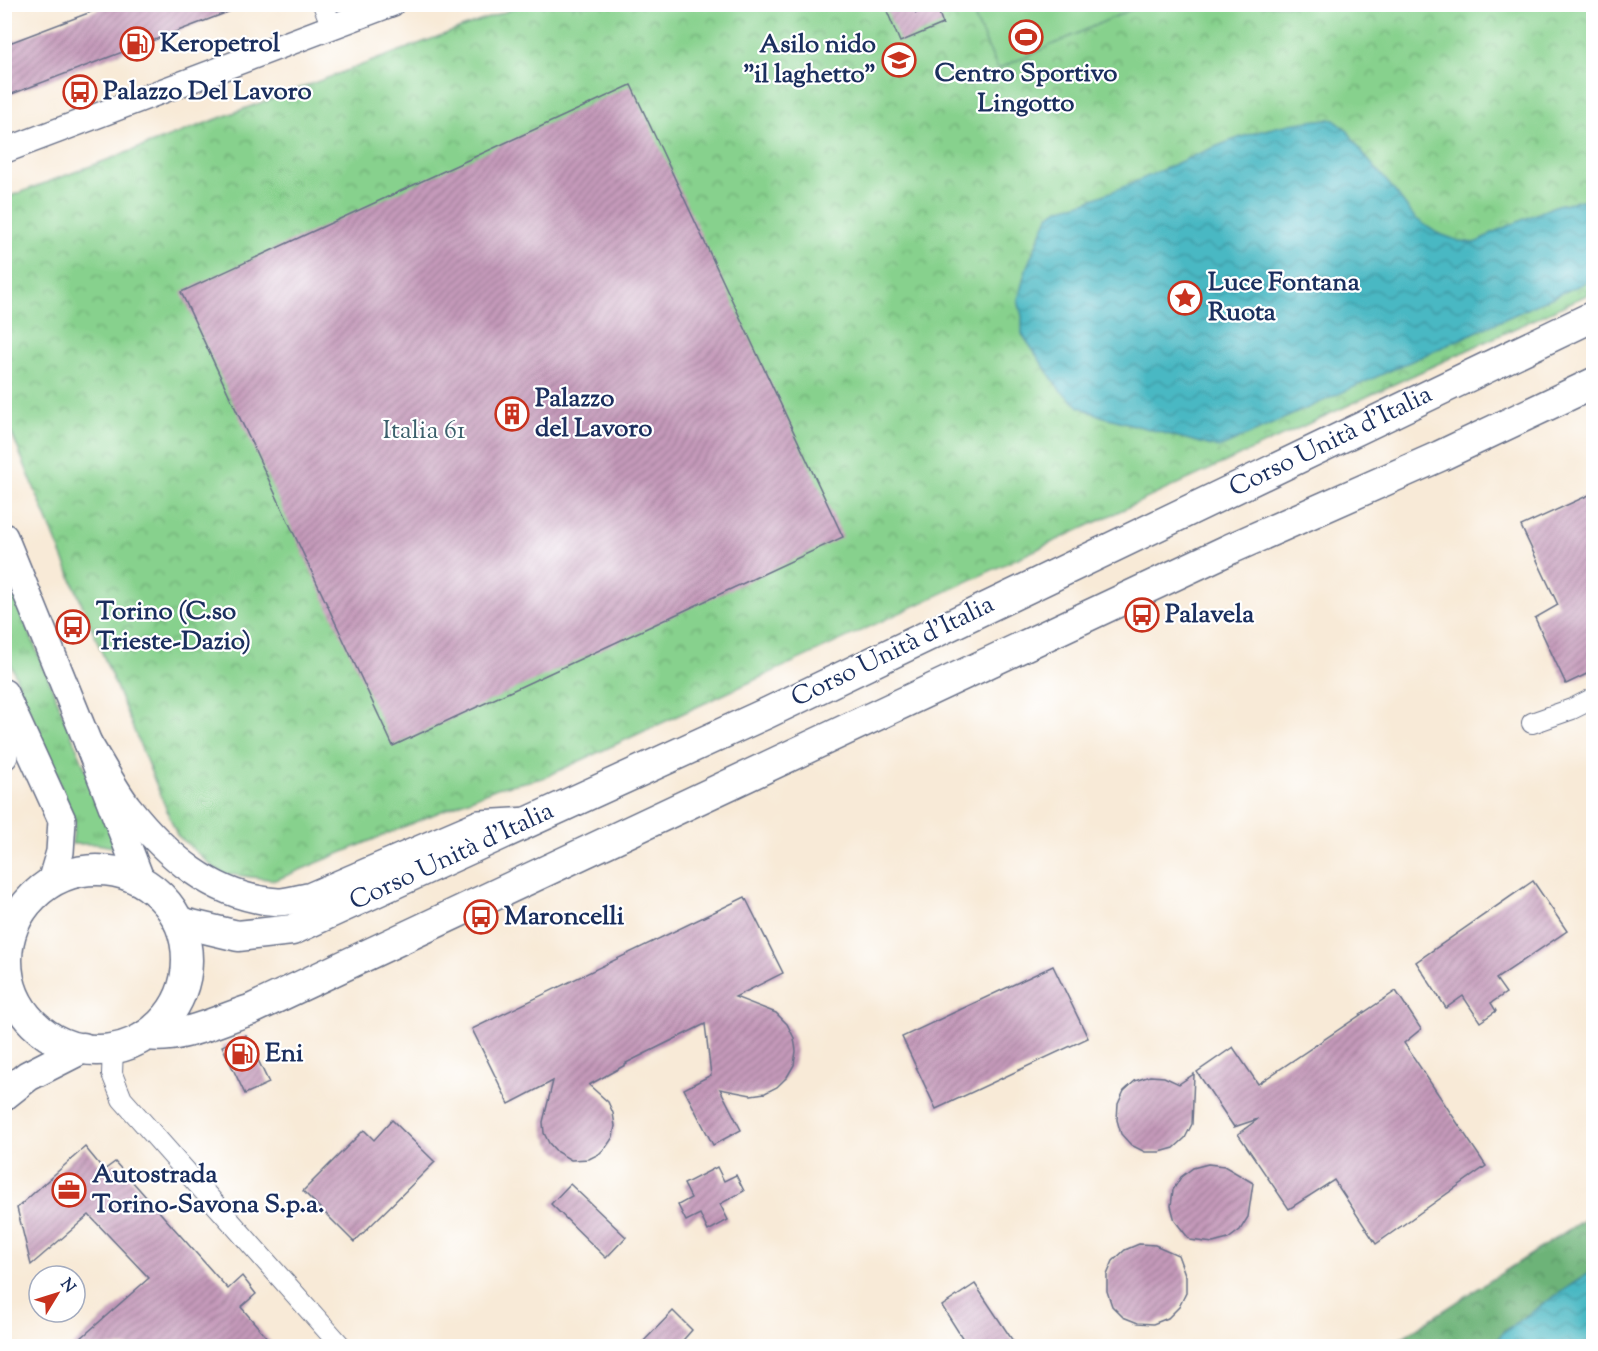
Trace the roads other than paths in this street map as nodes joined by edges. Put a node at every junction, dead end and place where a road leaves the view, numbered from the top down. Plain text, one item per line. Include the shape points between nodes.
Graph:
1 (323, 4) edge
2 (392, 4) edge
3 (332, 27) junction
4 (4, 151) edge
5 (1593, 316) edge
6 (1593, 363) edge
7 (1593, 383) edge
8 (1440, 456) junction
9 (4, 537) edge
10 (5, 694) edge
11 (1593, 698) edge
12 (1532, 723) dead end
13 (88, 743) junction
14 (4, 756) edge
15 (531, 821) junction
16 (141, 881) junction
17 (51, 882) junction
18 (179, 922) junction
19 (6, 972) edge
20 (147, 1035) junction
21 (83, 1048) junction
22 (113, 1048) junction
23 (4, 1095) edge
24 (341, 1347) edge

1 - 3 street
2 - 3 street
3 - 4 street
5 - 15 main road, Corso Unità d'Italia via 778,708
6 - 8 main road, Corso Unità d'Italia
7 - 8 main road, Corso Unità d'Italia
8 - 20 main road, Corso Unità d'Italia via 1230,549 250,1010 180,1033
9 - 13 main road
10 - 14 main road
10 - 17 main road via 62,820 60,852
11 - 12 street
13 - 15 main road via 126,805 160,844 202,879 238,895 279,902 309,897 479,824
13 - 16 main road
15 - 18 main road, Corso Unità d'Italia via 292,930 238,936
16 - 17 main road via 110,871 81,871
16 - 18 main road via 161,897
17 - 19 main road via 31,898 18,916 10,937
18 - 20 main road via 186,945 184,982 176,1004
19 - 21 main road via 21,1007 32,1021 63,1043
20 - 22 main road
21 - 22 main road
21 - 23 main road via 28,1076
22 - 24 street via 112,1074 122,1099

